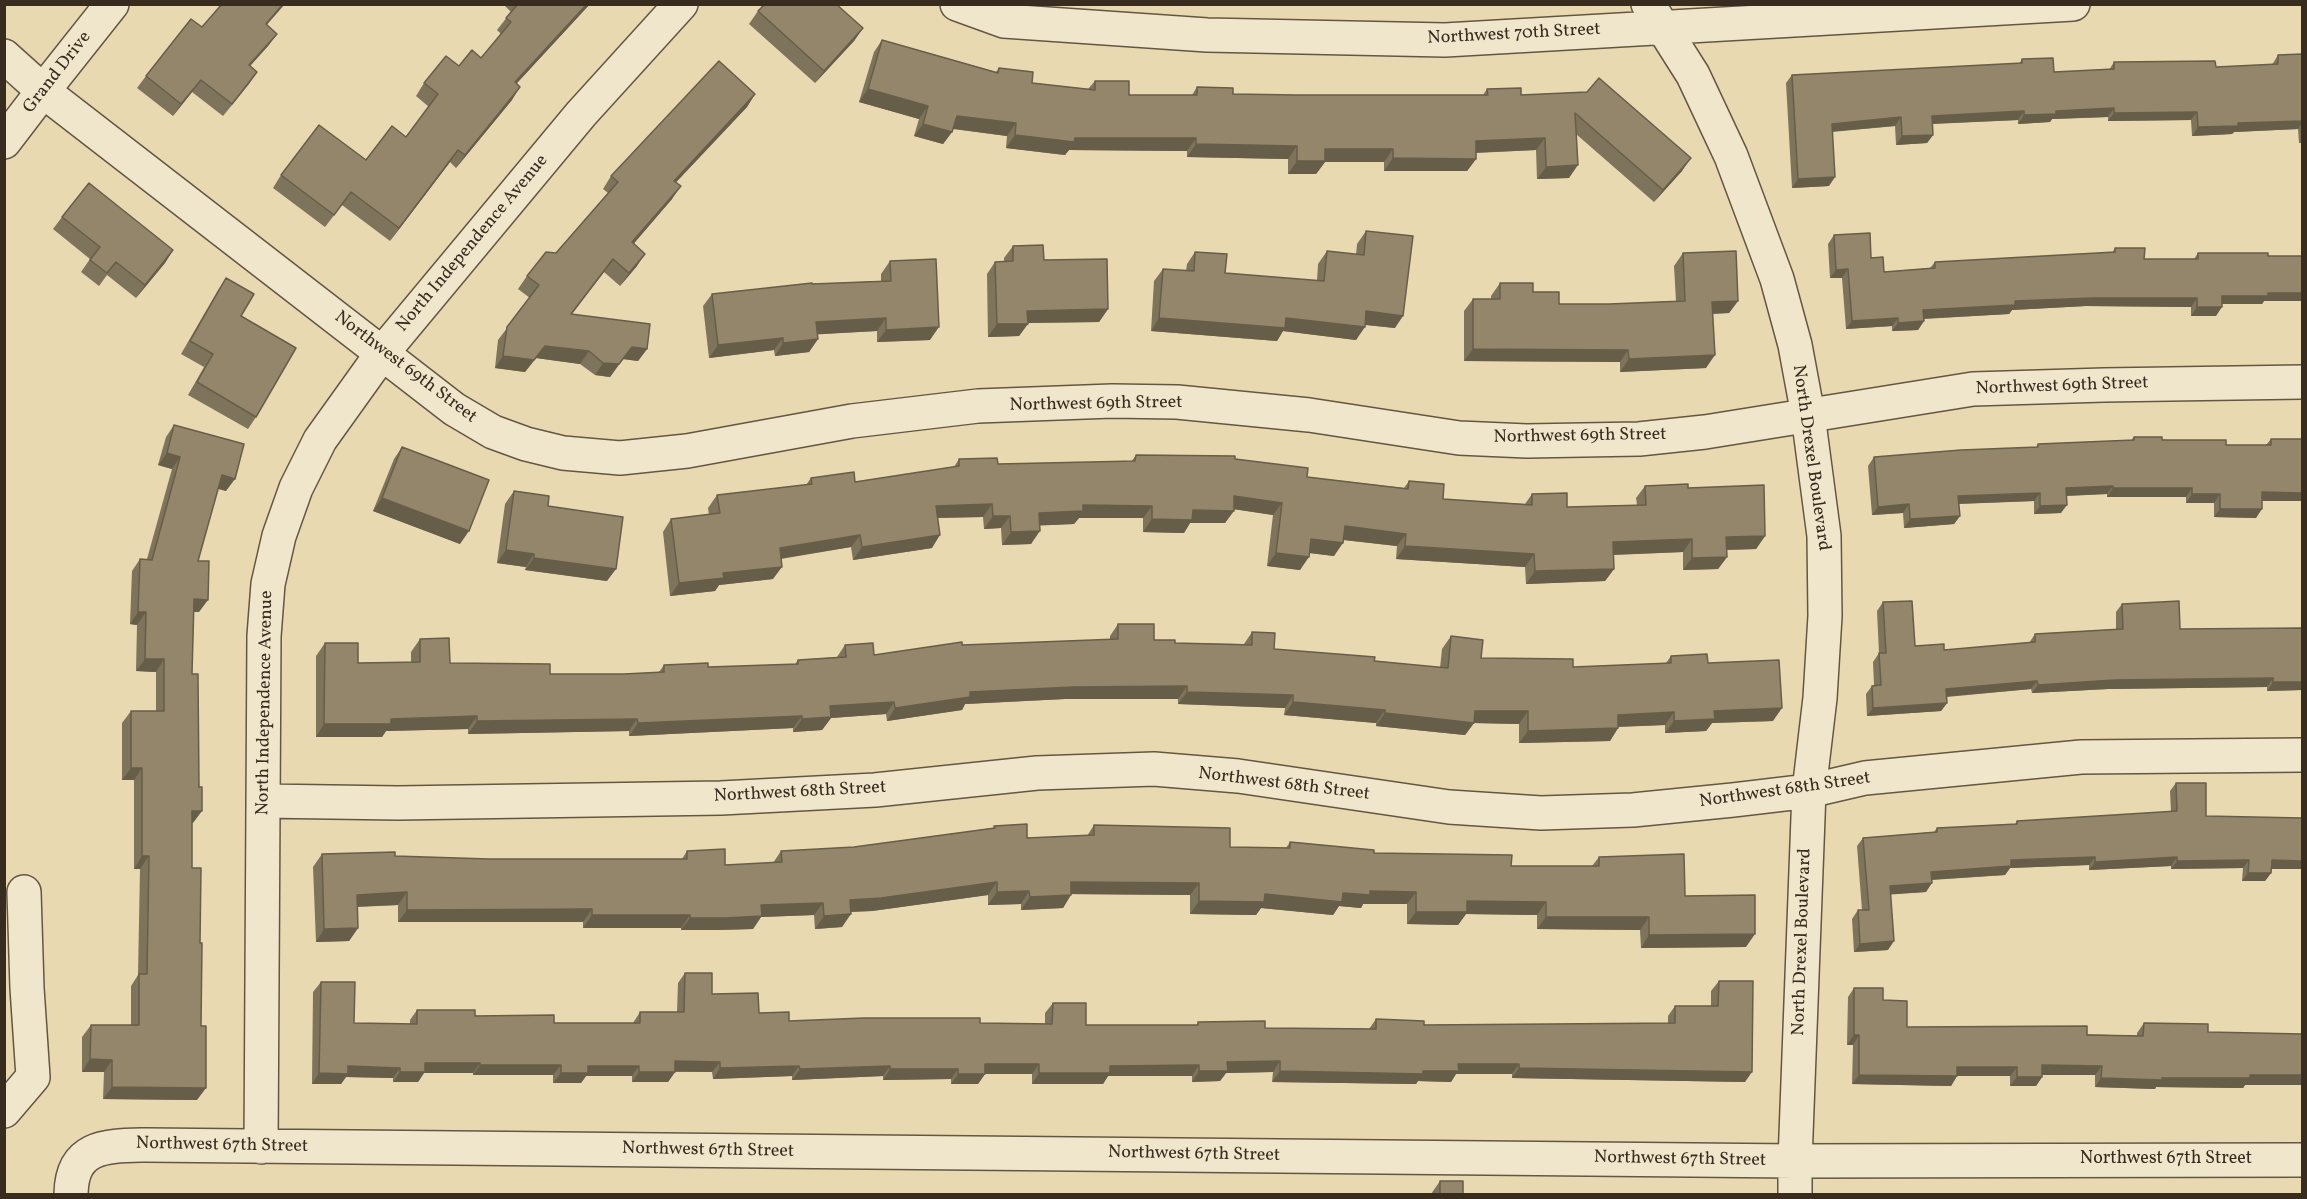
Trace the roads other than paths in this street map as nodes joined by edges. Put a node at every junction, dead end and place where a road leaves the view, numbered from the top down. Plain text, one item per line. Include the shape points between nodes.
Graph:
1 (112, 4) edge
2 (681, 4) edge
3 (957, 4) edge
4 (2073, 4) edge
5 (1656, 16) edge
6 (4, 56) edge
7 (43, 91) junction
8 (4, 142) edge
9 (383, 352) junction
10 (2302, 382) edge
11 (1808, 415) junction
12 (2302, 755) edge
13 (1809, 791) junction
14 (263, 801) junction
15 (24, 892) dead end
16 (4, 1111) edge
17 (261, 1147) junction
18 (2302, 1160) edge
19 (1795, 1161) junction
20 (71, 1194) edge
21 (1795, 1194) edge

1 - 7 street, Grand Drive
2 - 9 street, North Independence Avenue via 581,114
3 - 5 street, Northwest 70th Street via 1004,21 1207,35 1445,40
4 - 5 street, Northwest 70th Street
5 - 11 street, North Drexel Boulevard via 1693,75 1731,156 1777,279
6 - 7 street, Northwest 69th Street
7 - 8 street, Grand Drive
7 - 9 street, Northwest 69th Street
9 - 11 street, Northwest 69th Street via 454,409 493,432 526,444 592,457 687,451 852,421 978,406 1112,401 1242,408 1459,438 1527,441 1639,440
9 - 14 street, North Independence Avenue via 320,440 296,488 279,536 268,584 264,636
10 - 11 street, Northwest 69th Street via 1973,389
11 - 13 street, North Drexel Boulevard via 1824,536 1825,616
12 - 13 street, Northwest 68th Street via 2081,757 1865,778
13 - 14 street, Northwest 68th Street via 1633,810 1541,813 1449,807 1238,776 1154,770 1036,773 875,790 721,798
13 - 19 street, North Drexel Boulevard
14 - 17 street, North Independence Avenue
15 - 16 street via 33,1077
17 - 19 street, Northwest 67th Street
17 - 20 street, Northwest 67th Street via 115,1146 86,1154 72,1178
18 - 19 street, Northwest 67th Street
19 - 21 street, North Drexel Boulevard

